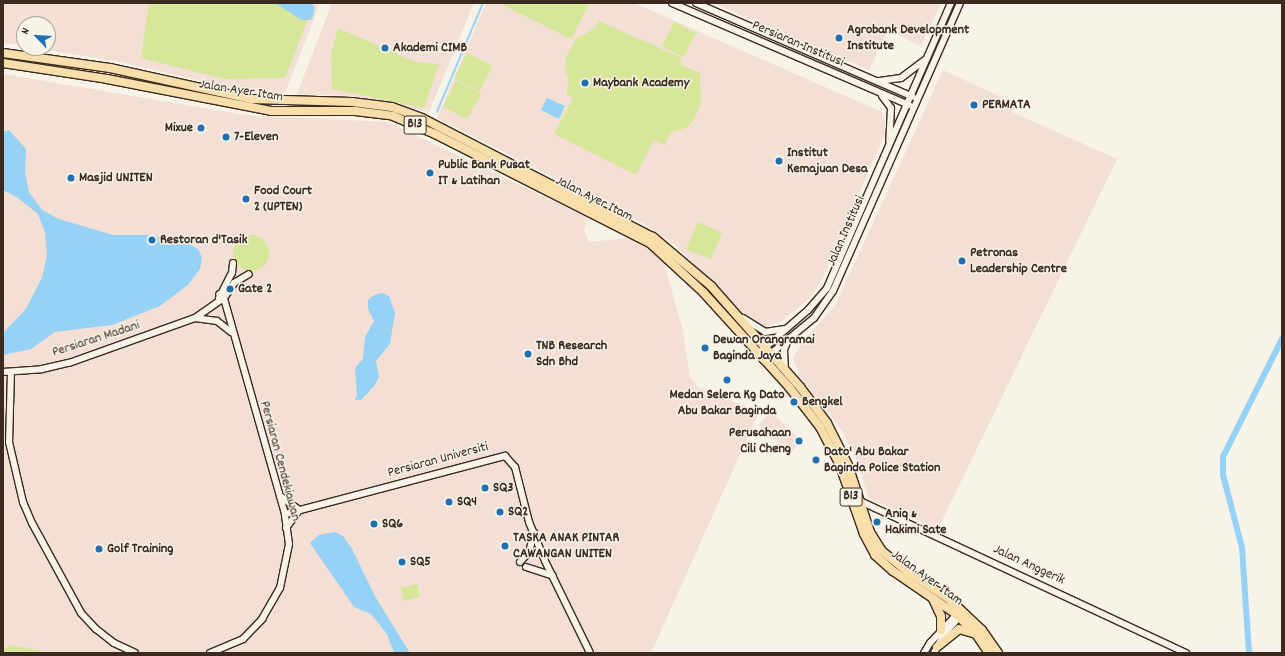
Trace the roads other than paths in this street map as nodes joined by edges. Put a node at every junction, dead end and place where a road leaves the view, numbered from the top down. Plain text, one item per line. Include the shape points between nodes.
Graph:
1 (672, 3) edge
2 (696, 3) edge
3 (951, 3) edge
4 (960, 3) edge
5 (3, 53) edge
6 (927, 58) junction
7 (3, 63) edge
8 (877, 81) junction
9 (876, 91) junction
10 (910, 96) junction
11 (918, 99) junction
12 (907, 104) junction
13 (914, 108) junction
14 (889, 145) junction
15 (233, 263) dead end
16 (249, 274) dead end
17 (220, 297) junction
18 (730, 309) junction
19 (195, 318) junction
20 (787, 328) junction
21 (232, 333) junction
22 (789, 339) junction
23 (764, 348) junction
24 (758, 354) junction
25 (770, 355) junction
26 (763, 360) junction
27 (785, 370) junction
28 (3, 372) edge
29 (11, 372) junction
30 (279, 495) junction
31 (860, 501) junction
32 (299, 510) junction
33 (284, 514) junction
34 (286, 528) junction
35 (534, 533) junction
36 (520, 562) dead end
37 (526, 567) dead end
38 (553, 576) junction
39 (929, 594) junction
40 (959, 614) junction
41 (941, 630) junction
42 (976, 634) junction
43 (936, 650) edge
44 (135, 653) edge
45 (210, 653) edge
46 (590, 653) edge
47 (924, 653) edge
48 (989, 653) edge
49 (998, 653) edge
50 (1186, 653) edge

1 - 9 street, Persiaran Institusi
2 - 8 street, Persiaran Institusi
3 - 6 street, Jalan Institusi
4 - 11 street, Jalan Institusi
5 - 18 main road, Jalan Ayer Itam / B13 via 110,68 251,99 352,102 392,107 422,118 653,237 711,286
6 - 8 street via 901,78
6 - 10 street, Jalan Institusi
7 - 24 main road, Jalan Ayer Itam / B13 via 107,79 271,111 355,111 393,116 441,137 650,242 703,292
8 - 10 street, Persiaran Institusi
9 - 12 street, Persiaran Institusi
9 - 14 street via 888,101 891,108
10 - 11 street, Persiaran Institusi
10 - 12 street, Jalan Institusi
11 - 13 street, Jalan Institusi
12 - 13 street, Persiaran Institusi
12 - 14 street, Jalan Institusi
13 - 22 street, Jalan Institusi via 833,291 814,318
14 - 20 street, Jalan Institusi via 827,288 808,310
15 - 17 street via 232,273
16 - 17 street via 234,283
17 - 19 street
17 - 21 street, Persiaran Cendekiawan
18 - 20 street via 758,330 774,332
18 - 23 main road, Jalan Ayer Itam / B13
19 - 21 street via 217,321
19 - 29 street, Persiaran Madani via 69,363
20 - 23 street, Jalan Institusi
21 - 30 street, Persiaran Cendekiawan
22 - 25 street, Jalan Institusi
22 - 27 street via 784,350
23 - 24 street, Jalan Institusi
23 - 25 main road, Jalan Ayer Itam / B13
24 - 26 main road, Jalan Ayer Itam / B13
25 - 26 street, Jalan Institusi
25 - 27 main road, Jalan Ayer Itam / B13
26 - 39 main road, Jalan Ayer Itam / B13 via 789,387 820,427 839,463 870,548 893,571
27 - 31 main road, Jalan Ayer Itam / B13 via 827,423 848,466
28 - 29 street, Persiaran Madani
29 - 44 street via 9,442 32,523 81,612 96,629
30 - 32 street
30 - 33 street, Persiaran Cendekiawan
31 - 40 main road, Jalan Ayer Itam / B13 via 870,532 882,552
31 - 50 street, Jalan Anggerik
32 - 33 street, Persiaran Universiti
32 - 34 street
32 - 35 street, Persiaran Universiti via 505,456 515,467
33 - 34 street, Persiaran Cendekiawan
34 - 45 street, Persiaran Cendekiawan via 289,544 286,568 274,600 262,619 243,639
35 - 36 street via 528,552
35 - 38 street, Persiaran Universiti
37 - 38 street
38 - 46 street, Persiaran Universiti
39 - 40 main road, Jalan Ayer Itam / B13
39 - 41 main road via 939,607
40 - 41 street
40 - 42 main road, Jalan Ayer Itam / B13
40 - 43 street
40 - 49 main road, Jalan Ayer Itam / B13 via 972,620
41 - 47 street
42 - 43 main road via 959,630
42 - 48 main road, Jalan Ayer Itam / B13

